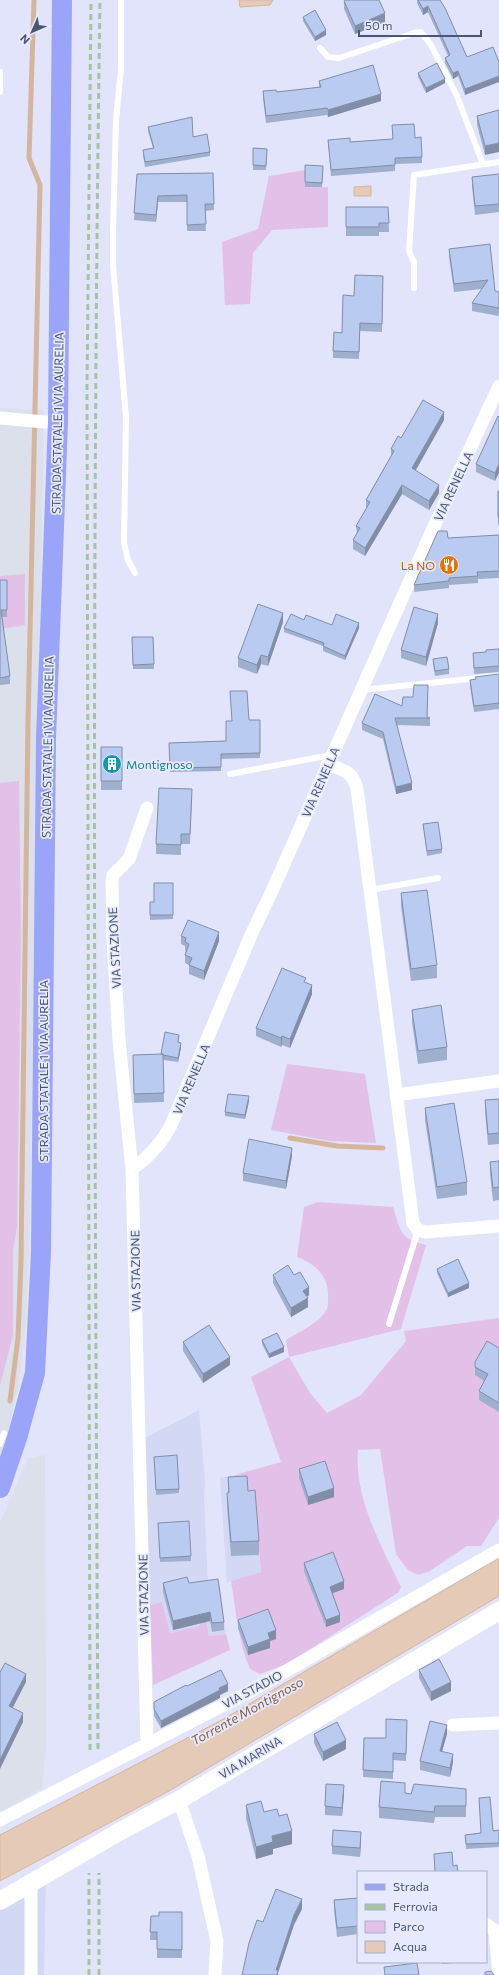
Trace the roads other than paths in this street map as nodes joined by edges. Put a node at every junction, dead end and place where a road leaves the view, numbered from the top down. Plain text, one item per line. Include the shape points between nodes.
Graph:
1 (62, 0) edge
2 (121, 0) edge
3 (320, 48) dead end
4 (0, 72) edge
5 (0, 92) edge
6 (499, 162) edge
7 (483, 164) junction
8 (414, 288) dead end
9 (499, 386) edge
10 (496, 400) edge
11 (0, 418) edge
12 (52, 422) junction
13 (135, 573) dead end
14 (499, 676) edge
15 (361, 690) junction
16 (329, 759) junction
17 (230, 774) dead end
18 (147, 808) dead end
19 (438, 878) dead end
20 (370, 890) junction
21 (499, 1081) edge
22 (396, 1095) junction
23 (132, 1169) junction
24 (499, 1226) edge
25 (418, 1230) junction
26 (389, 1324) dead end
27 (4, 1433) dead end
28 (0, 1444) edge
29 (0, 1488) edge
30 (499, 1539) edge
31 (499, 1550) edge
32 (488, 1557) junction
33 (499, 1611) edge
34 (499, 1723) edge
35 (453, 1725) dead end
36 (147, 1744) junction
37 (178, 1800) junction
38 (0, 1820) edge
39 (31, 1883) junction
40 (0, 1901) edge
41 (487, 1925) edge
42 (31, 1975) edge
43 (215, 1975) edge
44 (499, 1975) edge

1 - 12 main road, STRADA STATALE 1 VIA AURELIA
2 - 13 lane via 121,69 116,120 113,265 126,417 124,543 128,560
3 - 7 lane via 328,57 339,58 420,32 431,45 457,96
4 - 5 lane
6 - 7 lane
7 - 8 lane via 414,175 409,251 414,262
9 - 10 street, VIA RENELLA
10 - 15 street, VIA RENELLA
11 - 12 street
12 - 29 main road, STRADA STATALE 1 VIA AURELIA via 46,739 42,1252 35,1374 18,1438
14 - 15 lane
15 - 16 street, VIA RENELLA
16 - 17 lane
16 - 20 street via 351,774 356,781
16 - 23 street, VIA RENELLA via 171,1125 164,1139 149,1156
18 - 23 street, VIA STAZIONE via 129,859 113,875 112,880 112,939
19 - 20 lane
20 - 22 street
21 - 22 street
22 - 25 street via 413,1223
23 - 36 street, VIA STAZIONE
24 - 25 street via 426,1232
25 - 26 lane
27 - 28 lane
30 - 32 street
31 - 32 street, VIA STADIO
32 - 36 street, VIA STADIO via 249,1692
33 - 37 main road, VIA MARINA
34 - 35 street
36 - 38 street, VIA STADIO
37 - 39 main road, VIA MARINA
37 - 43 street via 198,1856 217,1941
39 - 40 main road, VIA MARINA
39 - 42 street
41 - 44 street via 495,1931

